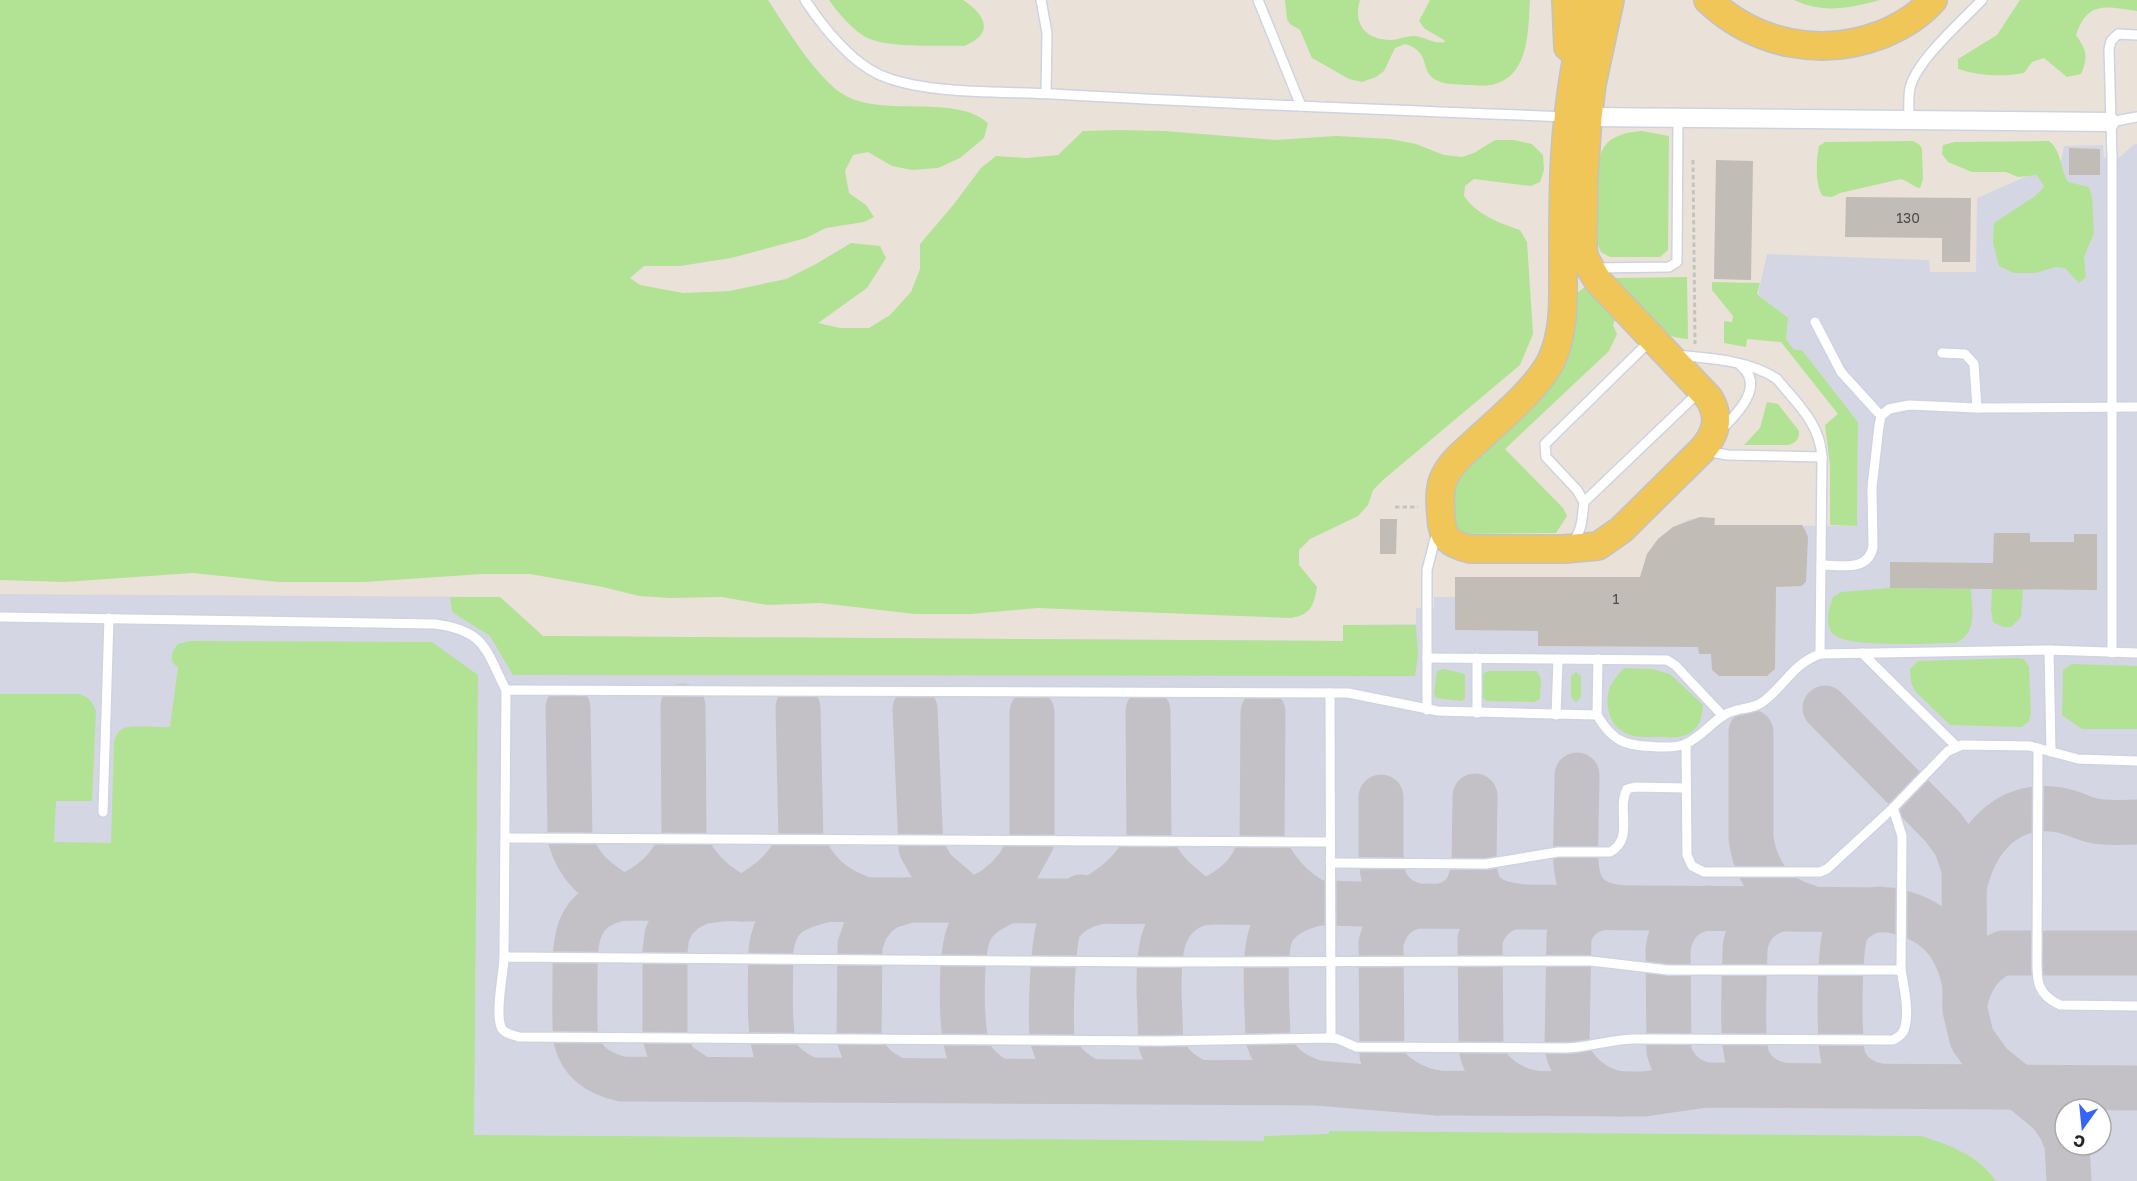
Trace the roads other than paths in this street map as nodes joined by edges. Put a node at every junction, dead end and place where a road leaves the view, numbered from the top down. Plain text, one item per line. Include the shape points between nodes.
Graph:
1 (806, 0) edge
2 (1041, 0) edge
3 (1258, 0) edge
4 (1566, 0) edge
5 (1588, 0) edge
6 (1610, 0) edge
7 (1708, 0) edge
8 (1933, 0) edge
9 (1982, 0) edge
10 (2137, 34) edge
11 (1047, 93) junction
12 (1301, 106) junction
13 (1575, 110) junction
14 (2137, 117) edge
15 (1678, 119) junction
16 (1909, 121) junction
17 (2110, 122) junction
18 (1590, 268) junction
19 (1815, 322) dead end
20 (1660, 346) junction
21 (1942, 353) dead end
22 (1739, 364) junction
23 (1702, 389) junction
24 (2137, 407) edge
25 (1977, 408) junction
26 (2111, 408) junction
27 (1881, 416) junction
28 (1706, 446) junction
29 (1822, 457) junction
30 (1584, 502) junction
31 (1441, 517) junction
32 (1432, 549) junction
33 (1470, 549) junction
34 (1564, 549) junction
35 (1821, 565) junction
36 (0, 618) edge
37 (109, 618) junction
38 (2049, 650) junction
39 (1862, 653) junction
40 (2112, 653) junction
41 (2137, 653) edge
42 (1820, 654) junction
43 (1427, 658) junction
44 (1477, 658) junction
45 (1558, 659) junction
46 (1598, 659) junction
47 (506, 690) junction
48 (1330, 693) junction
49 (1426, 710) junction
50 (1477, 713) junction
51 (1556, 715) junction
52 (1597, 715) junction
53 (1723, 716) junction
54 (1686, 744) junction
55 (1957, 747) junction
56 (2038, 748) junction
57 (2051, 752) junction
58 (2137, 761) edge
59 (1686, 788) junction
60 (1893, 808) junction
61 (104, 812) dead end
62 (506, 838) junction
63 (1330, 842) junction
64 (1330, 863) junction
65 (504, 957) junction
66 (1331, 961) junction
67 (1901, 970) junction
68 (2137, 1006) edge
69 (1331, 1038) junction

1 - 11 lane via 832,35 877,74 907,84
2 - 11 lane via 1047,33
3 - 12 lane
4 - 13 main road
5 - 13 main road
6 - 13 main road via 1592,84
7 - 8 main road via 1738,23 1770,39 1828,47 1849,45 1891,30 1916,16
9 - 16 lane via 1914,77 1909,94
10 - 17 lane via 2118,34 2111,41
11 - 12 lane
12 - 13 lane
13 - 15 street
13 - 18 main road via 1583,249
13 - 31 main road via 1564,176 1563,306 1558,344 1540,379 1449,469 1441,489
14 - 17 lane
15 - 16 street
15 - 18 lane via 1677,262 1669,267
16 - 17 street
17 - 26 lane
18 - 20 main road
19 - 27 lane via 1841,372
20 - 22 lane
20 - 23 main road
20 - 30 lane via 1545,444 1546,457
21 - 25 lane via 1965,354 1971,359 1976,371
22 - 28 lane via 1751,378 1749,395 1737,414
22 - 29 lane via 1777,378 1814,424
23 - 28 main road via 1717,419
23 - 30 lane
24 - 26 lane
25 - 26 lane
25 - 27 lane via 1900,405
26 - 40 lane
27 - 35 lane via 1874,469 1871,556 1852,566
28 - 29 lane via 1728,455
28 - 34 main road via 1609,540 1598,546
29 - 35 lane
30 - 34 lane via 1579,534
31 - 32 lane
31 - 33 main road via 1445,536
32 - 33 lane
32 - 43 lane via 1427,570
33 - 34 main road
35 - 42 lane
36 - 37 lane
37 - 47 lane via 450,626 465,630 484,646
37 - 61 lane
38 - 39 lane
38 - 40 lane
38 - 57 lane
39 - 42 lane
39 - 55 lane
40 - 41 lane
42 - 53 lane via 1798,666 1758,706
43 - 44 lane
43 - 49 lane
44 - 45 lane
44 - 50 lane
45 - 46 lane
45 - 51 lane
46 - 52 lane
46 - 53 lane via 1667,660
47 - 48 lane
47 - 62 lane
48 - 49 lane via 1356,694
48 - 63 lane
49 - 50 lane
50 - 51 lane
51 - 52 lane
52 - 54 lane via 1609,733 1627,745
53 - 54 lane
54 - 59 lane
55 - 56 lane via 2002,744
55 - 60 lane via 1948,751
56 - 57 lane
56 - 68 lane via 2037,980 2041,991 2060,1005
57 - 58 lane via 2079,759
59 - 60 lane via 1687,855 1692,866 1704,872 1820,872
59 - 64 lane via 1627,789 1622,838 1610,852 1557,852 1486,864
60 - 67 lane via 1902,836
62 - 63 lane
62 - 65 lane
63 - 64 lane
64 - 66 lane
65 - 66 lane
65 - 69 lane via 500,1019 502,1029 519,1037 1161,1041
66 - 67 lane via 1575,961 1690,971
66 - 69 lane
67 - 69 lane via 1905,1024 1900,1036 1893,1040 1619,1039 1568,1048 1373,1047 1351,1046

